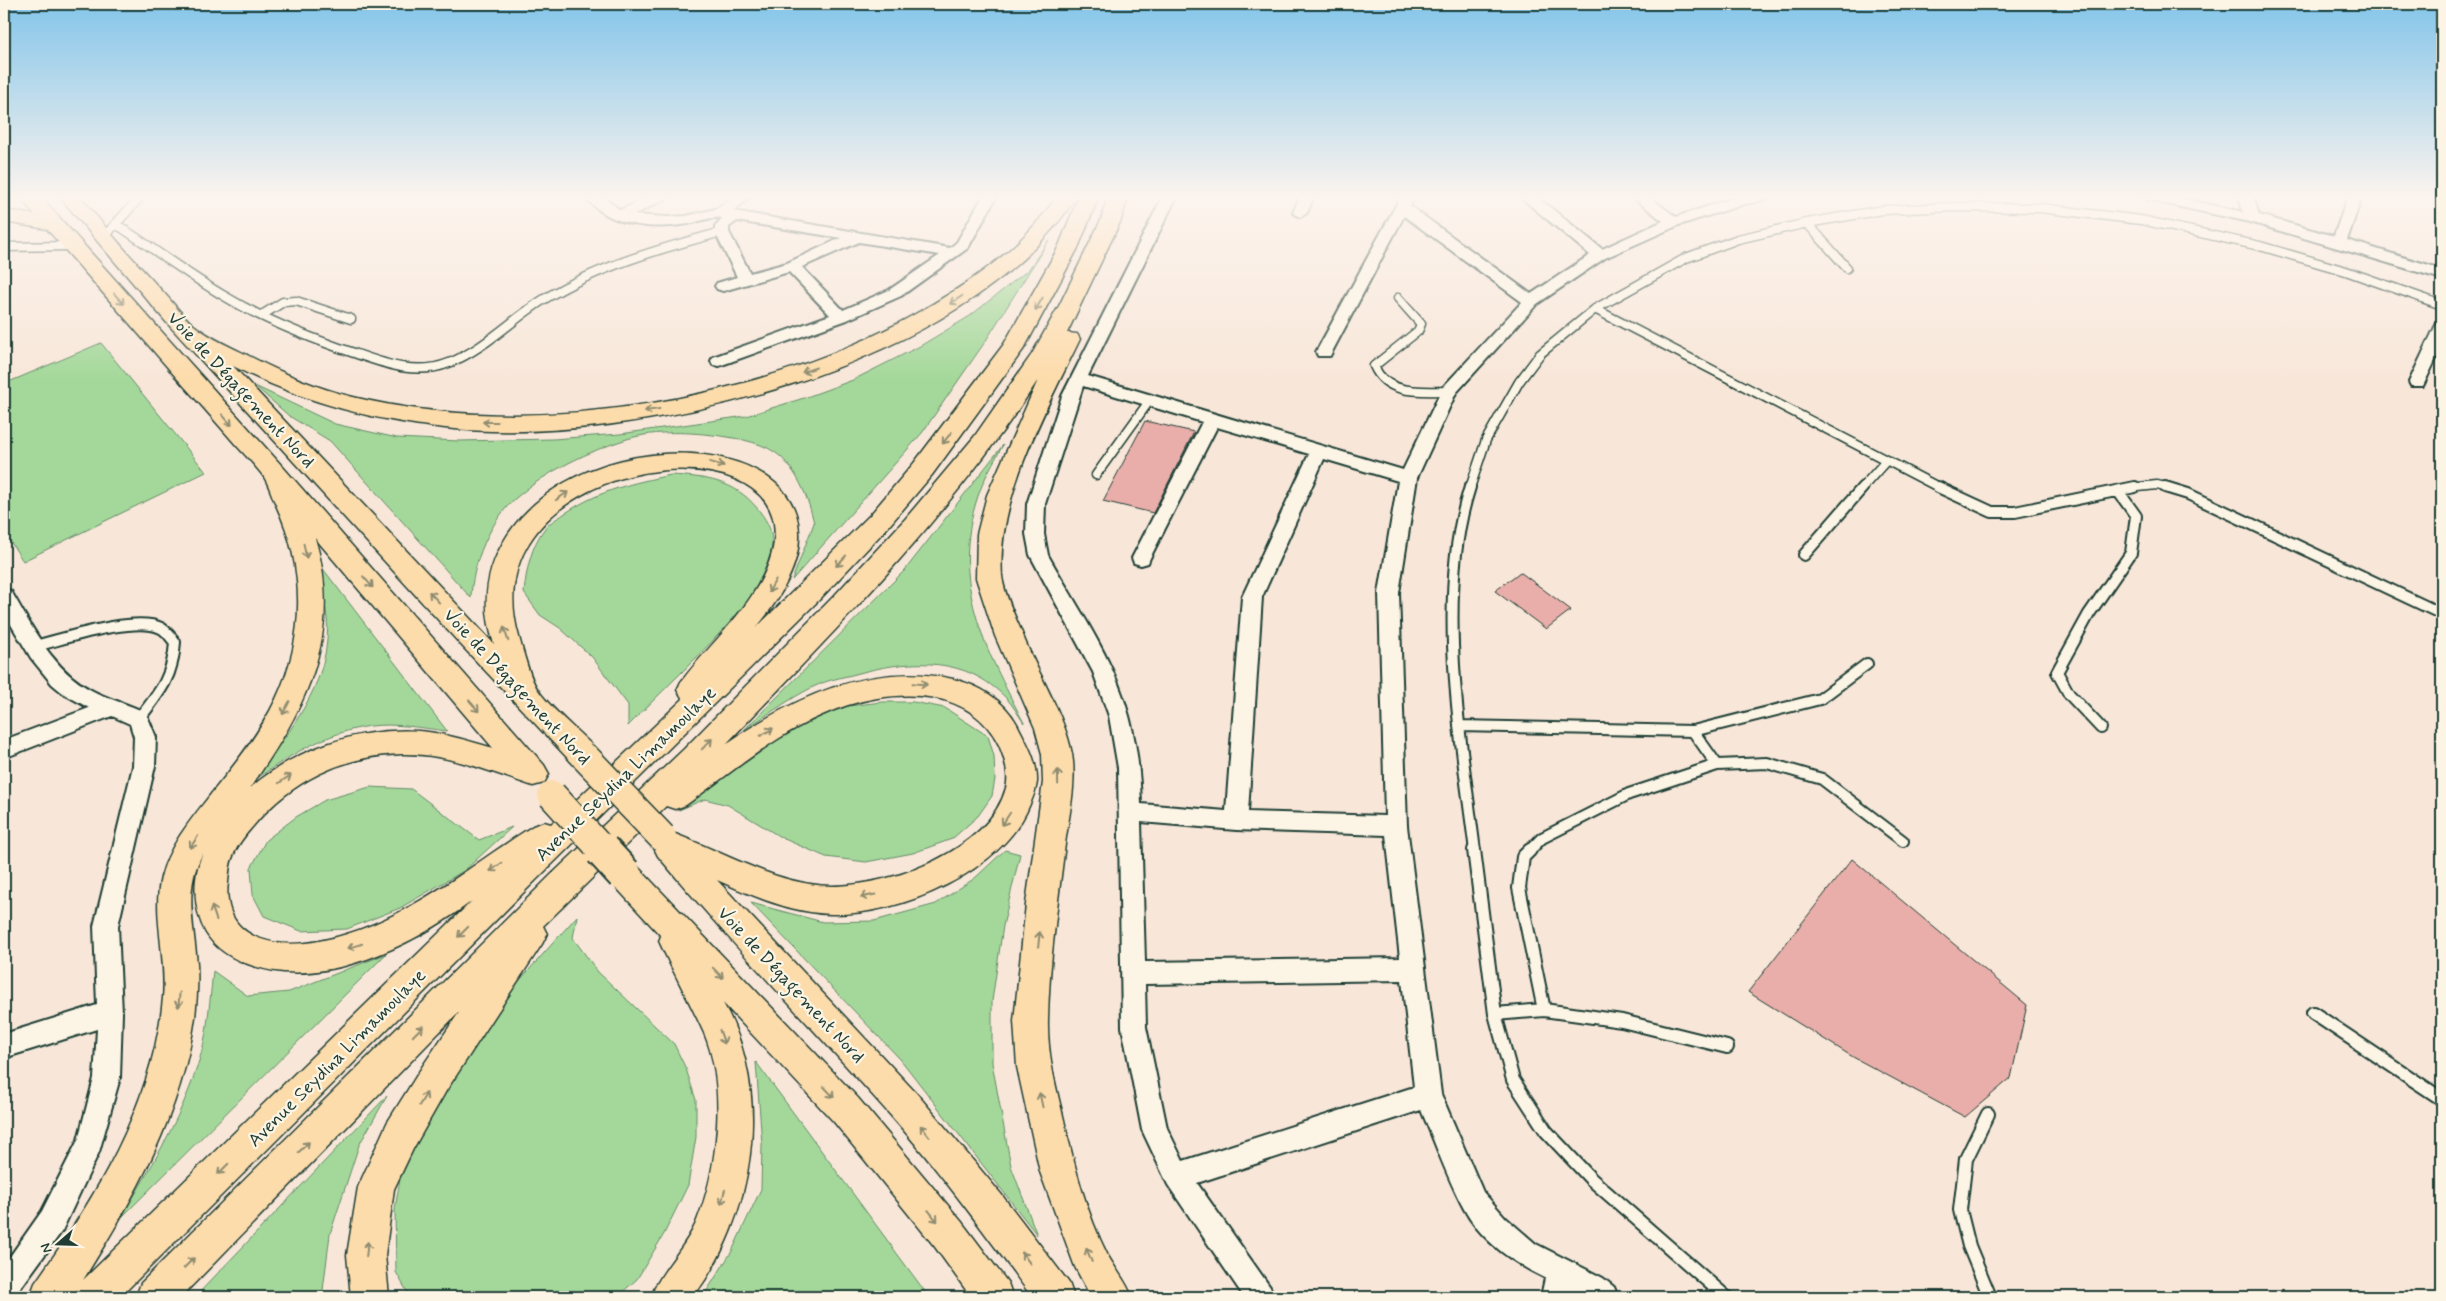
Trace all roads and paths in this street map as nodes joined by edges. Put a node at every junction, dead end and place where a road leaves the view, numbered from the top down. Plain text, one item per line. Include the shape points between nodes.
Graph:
1 (82, 257) edge
2 (130, 257) edge
3 (156, 257) edge
4 (642, 257) edge
5 (734, 257) edge
6 (813, 257) edge
7 (949, 257) edge
8 (1015, 257) edge
9 (1063, 257) edge
10 (1091, 257) edge
11 (1098, 257) edge
12 (1139, 257) edge
13 (1375, 257) edge
14 (1474, 257) edge
15 (1597, 257) edge
16 (1690, 257) edge
17 (1837, 257) edge
18 (2297, 257) edge
19 (2386, 257) edge
20 (792, 266) junction
21 (1847, 268) dead end
22 (2442, 274) edge
23 (746, 280) junction
24 (723, 286) dead end
25 (1398, 298) dead end
26 (1531, 301) junction
27 (2442, 305) edge
28 (1595, 309) junction
29 (262, 315) junction
30 (841, 317) junction
31 (351, 320) dead end
32 (2442, 329) edge
33 (190, 332) junction
34 (1324, 352) dead end
35 (719, 361) dead end
36 (1078, 379) junction
37 (2417, 382) dead end
38 (1449, 391) junction
39 (1150, 400) junction
40 (1212, 419) junction
41 (1319, 451) junction
42 (1886, 461) junction
43 (274, 473) junction
44 (1096, 475) dead end
45 (1408, 478) junction
46 (2118, 491) junction
47 (1804, 555) dead end
48 (1141, 558) dead end
49 (4, 596) edge
50 (2442, 614) edge
51 (35, 646) junction
52 (1867, 664) dead end
53 (526, 697) junction
54 (110, 708) junction
55 (139, 719) junction
56 (1459, 726) junction
57 (2101, 728) dead end
58 (1694, 731) junction
59 (660, 738) junction
60 (4, 749) edge
61 (1717, 765) junction
62 (543, 785) junction
63 (595, 801) junction
64 (1129, 812) junction
65 (1236, 822) junction
66 (1396, 826) junction
67 (626, 828) junction
68 (664, 841) junction
69 (1902, 841) dead end
70 (563, 884) junction
71 (662, 915) junction
72 (1414, 969) junction
73 (1132, 974) junction
74 (1544, 1010) junction
75 (110, 1013) junction
76 (2313, 1013) dead end
77 (1495, 1014) junction
78 (4, 1046) edge
79 (1727, 1047) dead end
80 (1428, 1095) junction
81 (2442, 1099) edge
82 (1988, 1114) dead end
83 (1177, 1176) junction
84 (1558, 1284) edge
85 (4, 1288) edge
86 (49, 1297) edge
87 (93, 1297) edge
88 (155, 1297) edge
89 (370, 1297) edge
90 (670, 1297) edge
91 (994, 1297) edge
92 (1055, 1297) edge
93 (1113, 1297) edge
94 (1260, 1297) edge
95 (1604, 1297) edge
96 (1726, 1297) edge
97 (1990, 1297) edge

1 -> 43 highway, Voie de Dégagement Nord
2 - 33 highway, Voie de Dégagement Nord
3 - 29 lane
4 - 29 lane via 565,289 527,310 494,338 460,358 434,368 407,370 344,350
5 - 23 street
6 - 20 street
7 - 30 street via 895,293
8 -> 33 highway via 990,278 915,325 811,370 736,392 669,407 606,416 476,421 393,413 326,398 285,384 256,371
9 -> 59 highway, Avenue Seydina Limamoulaye via 1014,347 923,469 812,591
67 -> 10 highway, Avenue Seydina Limamoulaye via 826,623 938,497 993,427 1043,355
93 -> 11 highway via 1094,1267 1070,1207 1056,1164 1034,1068 1031,1021 1058,782 1057,754 996,600 989,578 988,557 999,495 1075,326
12 - 36 street
13 - 34 street
14 - 26 street
15 - 26 street
16 - 28 lane
17 - 21 lane
18 - 27 lane
19 - 22 street
20 - 23 street
20 - 30 street
23 - 24 street
25 - 38 lane via 1421,324 1418,331 1374,366 1376,376 1388,386 1398,389
26 - 38 street
28 - 42 lane
28 - 56 lane via 1540,354 1519,382 1486,440 1472,479 1462,513 1455,560 1453,619
29 - 31 lane via 283,302 296,301
30 - 35 street
32 - 37 street
53 -> 33 highway, Voie de Dégagement Nord
36 - 39 street
36 - 64 street via 1036,504 1035,534 1039,555 1104,671 1119,716 1129,768
38 - 45 street
39 - 40 street
39 - 44 lane
40 - 41 street
40 - 48 street
41 - 45 street
41 - 65 street via 1252,598
42 - 46 lane via 1992,512 2015,512
42 - 47 lane
43 -> 62 highway, Voie de Dégagement Nord
43 -> 86 highway via 303,539 312,598 309,653 294,693 274,729 190,846 177,876 175,905 180,986 177,1027 166,1074 145,1131 114,1191 70,1268
45 - 66 street via 1389,593
46 - 50 lane via 2157,485 2188,494
46 - 57 lane via 2136,516 2131,553 2090,614 2057,672 2069,694
49 - 51 street
51 - 54 street via 58,677 84,696
51 - 55 lane via 122,626 162,628 175,642 175,659 170,677
52 - 58 lane via 1820,698
53 -> 59 highway via 500,618 498,591 514,543 524,529 568,492 610,472 681,459 723,465 740,471 770,490 780,506 788,543 772,587 709,665
53 - 68 highway, Voie de Dégagement Nord, bridge
54 - 55 street
54 - 60 street
55 - 75 street via 145,737 144,766 106,926
56 - 58 lane
56 - 77 lane
58 - 61 lane
59 - 63 highway, Avenue Seydina Limamoulaye
61 - 69 lane via 1767,762 1822,779
61 - 74 lane via 1629,794 1542,838 1523,857 1519,888
63 -> 62 highway via 406,927 328,954 297,960 263,956 239,946 221,929 212,912 210,895 218,854 230,833 260,798 287,777 319,761 349,750 384,743 420,743 458,750
62 - 71 highway, Voie de Dégagement Nord, bridge
63 -> 87 highway, Avenue Seydina Limamoulaye
64 - 65 street
64 - 73 street
65 - 66 street
66 - 72 street
67 -> 68 highway via 789,719 824,702 884,686 916,683 945,688 976,700 995,714 1011,736 1020,763 1021,788 1010,814 994,837 968,858 938,874 864,898 831,900 792,894
67 - 70 highway, Avenue Seydina Limamoulaye
92 -> 68 highway, Voie de Dégagement Nord via 988,1207 906,1107 726,914
88 -> 70 highway, Avenue Seydina Limamoulaye
89 -> 70 highway via 366,1255 376,1187 400,1136 434,1079
71 -> 90 highway via 722,1034 734,1091 735,1120 730,1168 718,1214 698,1258
71 -> 91 highway, Voie de Dégagement Nord via 846,1110 948,1234
72 - 73 street
72 - 80 street
73 - 83 street via 1134,1027 1143,1078 1155,1130
74 - 77 lane
74 - 79 lane via 1622,1021
75 - 78 street
75 - 85 street via 107,1078 90,1143 52,1221
76 - 81 lane
77 - 96 lane via 1513,1080 1546,1131 1591,1179
80 - 83 street
80 - 84 street via 1474,1202 1496,1228
82 - 97 lane via 1966,1159 1960,1210 1969,1246
83 - 94 street
84 - 95 street via 1593,1288

